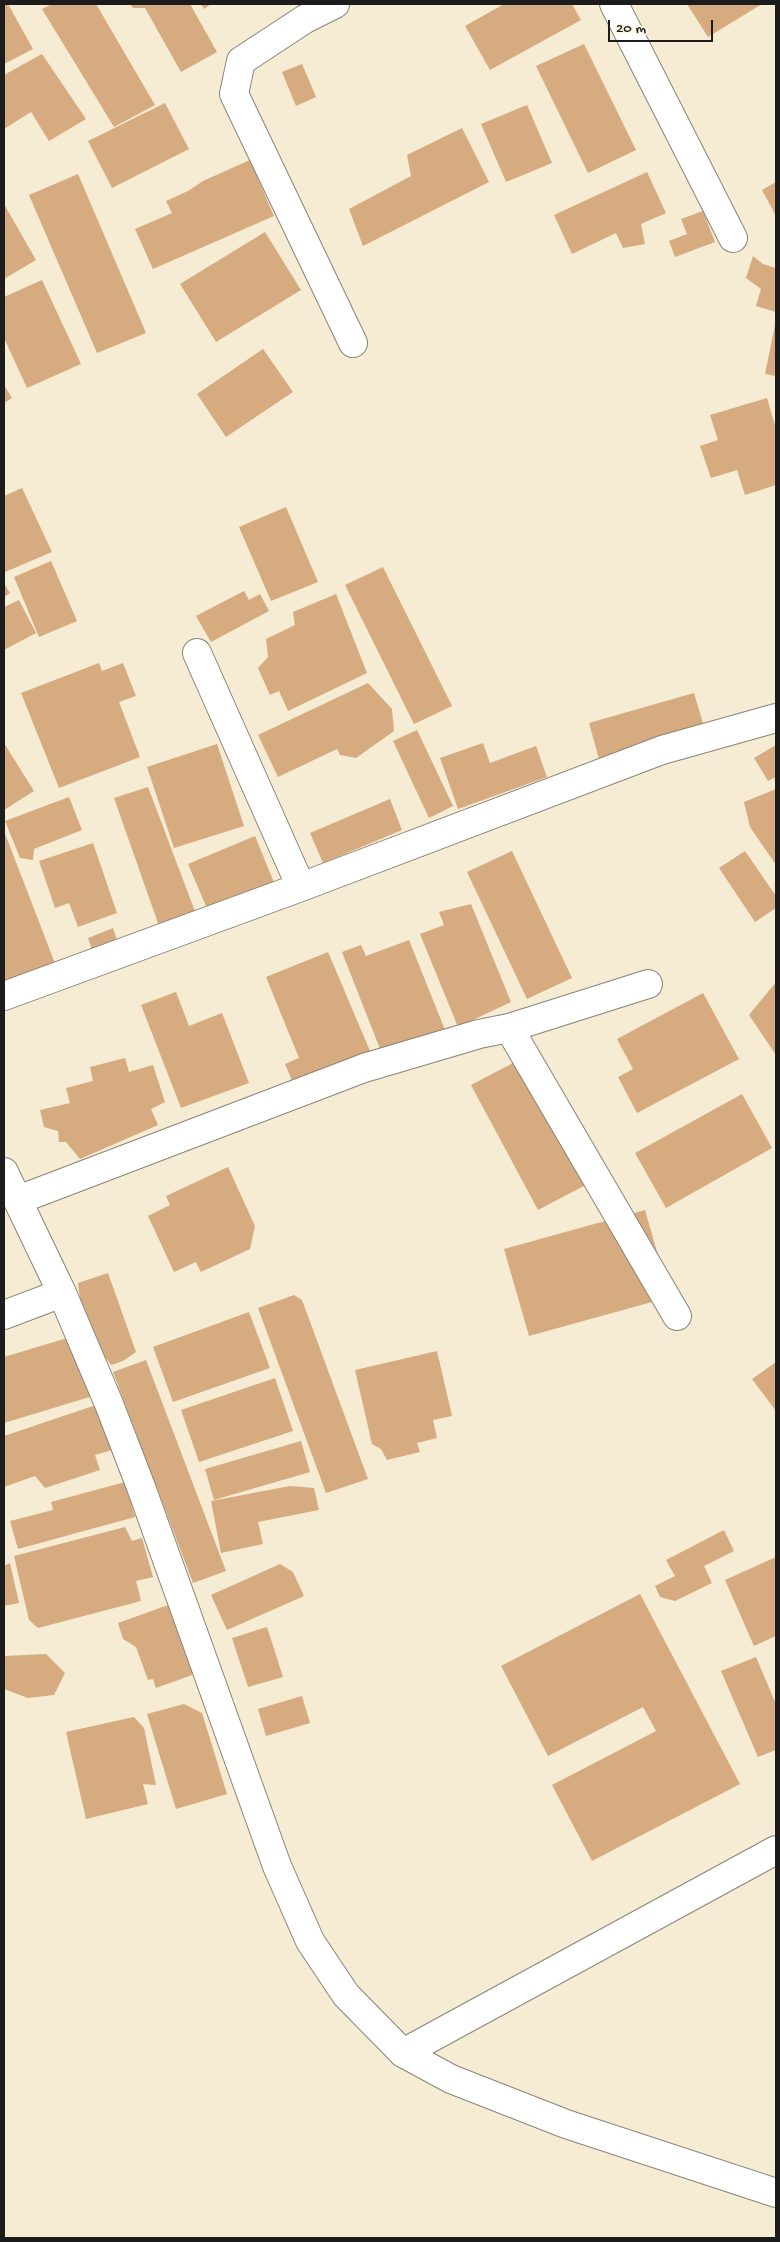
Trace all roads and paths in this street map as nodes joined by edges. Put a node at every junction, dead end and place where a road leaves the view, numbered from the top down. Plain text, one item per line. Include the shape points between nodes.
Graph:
1 (335, 4) edge
2 (614, 4) edge
3 (733, 238) dead end
4 (353, 343) dead end
5 (197, 653) dead end
6 (776, 718) edge
7 (301, 887) junction
8 (648, 984) dead end
9 (4, 996) edge
10 (509, 1028) junction
11 (4, 1172) edge
12 (18, 1200) junction
13 (62, 1294) junction
14 (4, 1315) edge
15 (677, 1316) dead end
16 (776, 1850) edge
17 (403, 2053) junction
18 (776, 2193) edge

1 - 4 street via 305,19 241,61 234,94
2 - 3 street
5 - 7 street
6 - 7 street via 662,750
7 - 9 street
8 - 10 street
10 - 12 street via 364,1068
10 - 15 street
11 - 12 street
12 - 13 street
13 - 14 street
13 - 17 street via 141,1487 277,1866 310,1941 346,1995
16 - 17 street
17 - 18 street via 451,2079 566,2124

